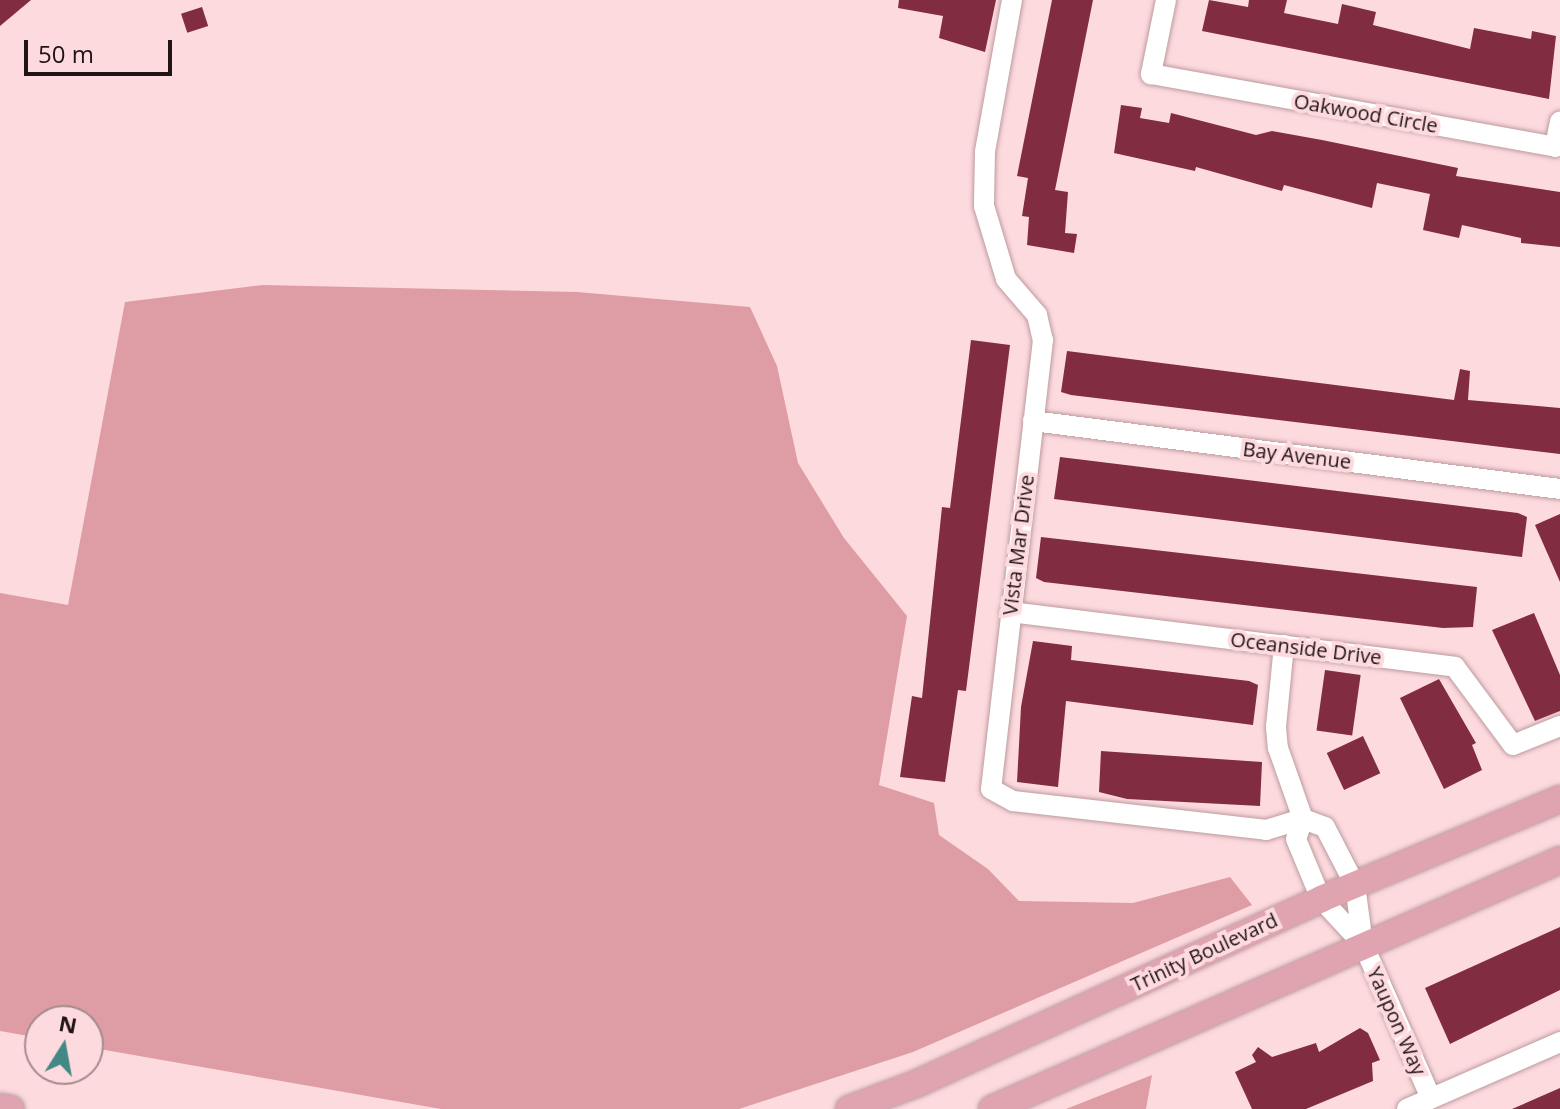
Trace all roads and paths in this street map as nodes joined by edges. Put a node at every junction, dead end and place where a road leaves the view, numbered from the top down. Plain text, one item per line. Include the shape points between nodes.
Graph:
1 (1012, 0) edge
2 (1166, 0) edge
3 (1560, 121) edge
4 (1033, 421) junction
5 (1560, 489) edge
6 (1010, 612) junction
7 (1284, 645) junction
8 (1560, 726) edge
9 (1560, 799) edge
10 (1303, 819) junction
11 (1560, 860) edge
12 (1355, 885) junction
13 (1321, 899) junction
14 (1363, 944) junction
15 (1560, 1042) edge
16 (1431, 1098) junction
17 (0, 1107) edge
18 (11, 1109) edge
19 (849, 1109) edge
20 (992, 1109) edge
21 (1407, 1109) edge

1 - 4 street, Vista Mar Drive via 985,152 984,206 1006,279 1037,315 1043,340
2 - 3 street, Oakwood Circle via 1151,74 1555,147
4 - 5 street, Bay Avenue
4 - 6 street, Vista Mar Drive
6 - 7 street, Oceanside Drive
6 - 10 street, Vista Mar Drive via 991,789 1013,801 1266,830
7 - 8 street, Oceanside Drive via 1455,667 1513,745
7 - 10 street via 1278,748
9 - 12 main road, Trinity Boulevard
10 - 12 street via 1325,827
10 - 13 street via 1296,839
11 - 14 main road
12 - 13 main road, Trinity Boulevard
12 - 14 street
13 - 14 street
13 - 19 main road, Trinity Boulevard via 918,1083
14 - 16 street, Yaupon Way
14 - 20 main road
15 - 16 street
16 - 21 street
17 - 18 main road

